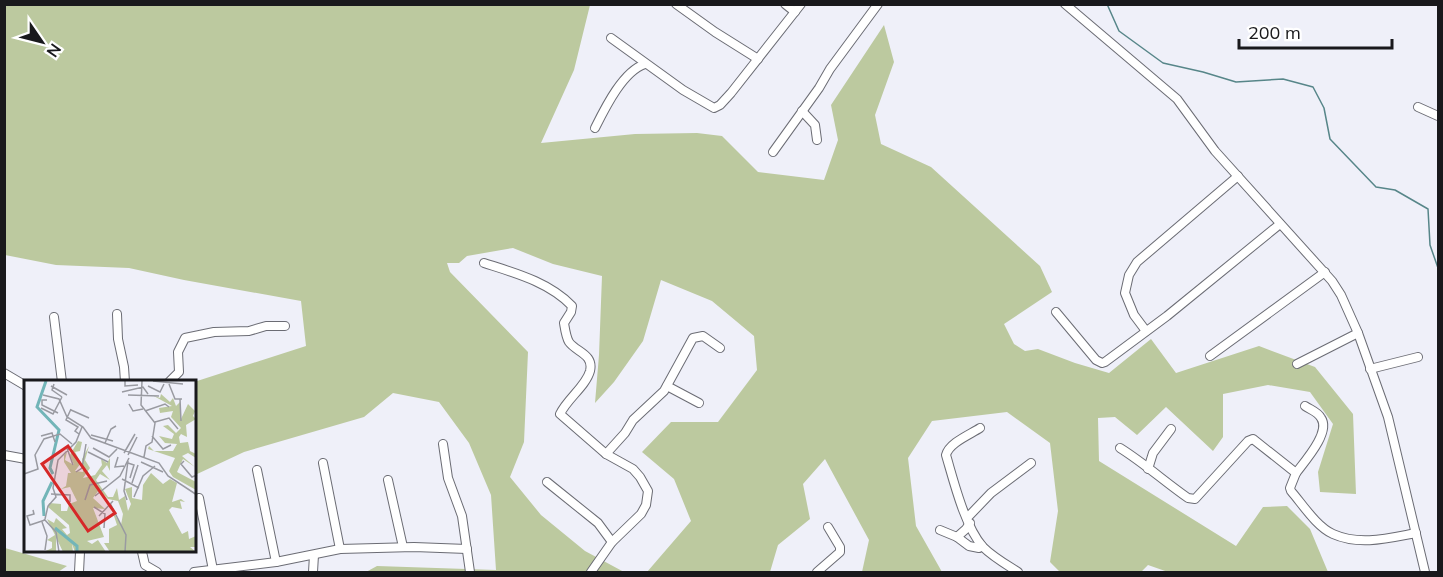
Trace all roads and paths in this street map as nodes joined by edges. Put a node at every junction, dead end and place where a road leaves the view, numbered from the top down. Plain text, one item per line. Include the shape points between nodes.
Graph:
1 (676, 4) edge
2 (785, 4) edge
3 (801, 4) edge
4 (878, 4) edge
5 (1065, 4) edge
6 (795, 12) junction
7 (611, 38) dead end
8 (758, 59) junction
9 (645, 63) junction
10 (1418, 107) dead end
11 (802, 111) junction
12 (1438, 116) edge
13 (595, 128) dead end
14 (817, 140) dead end
15 (773, 152) dead end
16 (1238, 176) junction
17 (1280, 224) junction
18 (484, 263) dead end
19 (1325, 272) junction
20 (1056, 312) dead end
21 (117, 314) dead end
22 (54, 318) dead end
23 (285, 326) dead end
24 (1146, 330) junction
25 (1358, 333) junction
26 (720, 348) dead end
27 (1210, 356) dead end
28 (1418, 357) dead end
29 (1298, 364) dead end
30 (1370, 369) junction
31 (4, 373) edge
32 (62, 380) edge
33 (125, 380) edge
34 (171, 380) edge
35 (24, 385) edge
36 (667, 386) junction
37 (699, 403) dead end
38 (1305, 406) dead end
39 (980, 428) dead end
40 (1171, 429) dead end
41 (443, 444) dead end
42 (1120, 448) dead end
43 (606, 454) junction
44 (4, 455) edge
45 (24, 459) edge
46 (323, 463) dead end
47 (1031, 463) dead end
48 (1145, 466) junction
49 (257, 470) dead end
50 (1296, 473) junction
51 (388, 480) dead end
52 (547, 482) dead end
53 (200, 498) dead end
54 (969, 525) junction
55 (828, 527) dead end
56 (940, 530) dead end
57 (1416, 533) junction
58 (957, 537) junction
59 (612, 542) junction
60 (982, 546) junction
61 (403, 547) junction
62 (340, 549) junction
63 (467, 549) junction
64 (80, 553) edge
65 (142, 553) edge
66 (314, 555) junction
67 (276, 562) junction
68 (250, 569) edge
69 (213, 570) junction
70 (1015, 572) edge
71 (79, 573) edge
72 (157, 573) edge
73 (194, 573) edge
74 (313, 573) edge
75 (470, 573) edge
76 (591, 573) edge
77 (817, 573) edge
78 (1425, 573) edge

1 - 8 street
2 - 6 street
3 - 6 street
4 - 11 street
5 - 16 street via 1177,99
6 - 8 street
7 - 9 street
8 - 9 street via 714,108
9 - 13 street via 617,90
10 - 12 street
11 - 14 street via 815,125
11 - 15 street
16 - 17 street
16 - 24 street via 1133,268 1125,293 1134,315
17 - 19 street
17 - 24 street
18 - 43 street via 530,278 572,306 564,323 567,339 587,357 590,369 560,414
19 - 25 street via 1341,295
19 - 27 street
20 - 24 street via 1102,363
21 - 33 street
22 - 32 street
23 - 34 street via 184,338 178,352 179,372
25 - 29 street
25 - 30 street
26 - 36 street via 703,336 693,338
28 - 30 street
30 - 57 street via 1391,425
31 - 35 street
36 - 37 street
36 - 43 street
38 - 50 street via 1319,415 1324,429
39 - 54 street via 951,446 946,455
40 - 48 street
41 - 63 street
42 - 48 street
43 - 59 street via 633,469 648,491 641,514
44 - 45 street
46 - 62 street
47 - 54 street via 991,494
48 - 50 street via 1188,498 1195,499 1253,439
49 - 67 street
50 - 57 street via 1290,488 1332,534 1371,541
51 - 61 street
52 - 59 street via 598,523
53 - 69 street
54 - 58 street
54 - 60 street
55 - 77 street via 840,552
56 - 58 street
57 - 78 street
58 - 60 street via 972,548
59 - 76 street
60 - 70 street
61 - 62 street
61 - 63 street
62 - 66 street
63 - 75 street
64 - 71 street
65 - 72 street via 145,565
66 - 67 street
66 - 74 street
67 - 68 street
68 - 69 street
69 - 73 street

